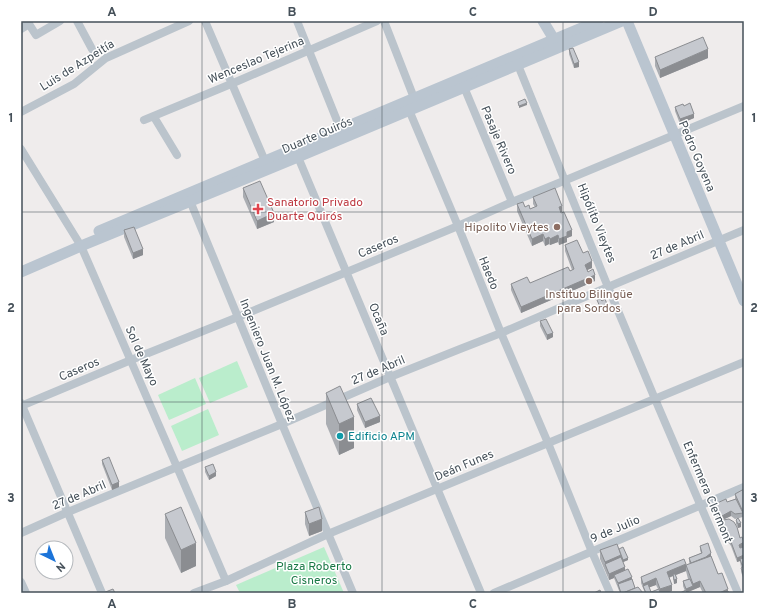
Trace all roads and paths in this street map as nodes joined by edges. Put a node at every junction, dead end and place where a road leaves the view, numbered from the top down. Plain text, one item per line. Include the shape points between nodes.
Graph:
1 (60, 21) edge
2 (77, 21) edge
3 (190, 21) edge
4 (205, 21) edge
5 (298, 21) edge
6 (377, 21) edge
7 (384, 21) edge
8 (543, 21) edge
9 (598, 21) edge
10 (622, 21) edge
11 (627, 21) edge
12 (28, 22) edge
13 (21, 29) edge
14 (557, 44) junction
15 (92, 49) dead end
16 (309, 51) junction
17 (515, 61) junction
18 (231, 84) junction
19 (464, 87) junction
20 (414, 98) junction
21 (744, 106) edge
22 (409, 110) junction
23 (21, 112) edge
24 (154, 117) junction
25 (144, 120) dead end
26 (342, 133) junction
27 (674, 135) junction
28 (21, 149) edge
29 (177, 155) dead end
30 (298, 157) junction
31 (23, 158) edge
32 (265, 161) junction
33 (566, 180) junction
34 (188, 198) junction
35 (512, 202) junction
36 (458, 226) junction
37 (744, 230) edge
38 (719, 240) junction
39 (79, 243) junction
40 (21, 264) edge
41 (21, 272) edge
42 (346, 272) junction
43 (608, 287) junction
44 (744, 301) edge
45 (238, 317) junction
46 (501, 333) junction
47 (131, 360) junction
48 (744, 362) edge
49 (390, 377) junction
50 (655, 399) junction
51 (21, 405) edge
52 (282, 424) junction
53 (548, 443) junction
54 (177, 467) junction
55 (744, 487) edge
56 (438, 489) junction
57 (700, 506) junction
58 (68, 512) junction
59 (21, 533) edge
60 (328, 534) junction
61 (592, 552) junction
62 (226, 581) junction
63 (21, 582) edge
64 (26, 593) edge
65 (102, 593) edge
66 (194, 593) edge
67 (353, 593) edge
68 (481, 593) edge
69 (494, 593) edge
70 (610, 593) edge
71 (738, 593) edge

1 - 12 street via 36,35
2 - 15 street
3 - 23 street, Luis de Azpeitía via 106,58 74,84
4 - 18 street
5 - 16 street
6 - 16 street, Wenceslao Tejerina
7 - 20 street
8 - 14 main road
9 - 14 main road, Duarte Quirós
10 - 14 main road, Duarte Quirós
11 - 27 main road, Pedro Goyena
12 - 13 street
14 - 17 main road, Duarte Quirós
16 - 18 street, Wenceslao Tejerina
16 - 26 street
17 - 19 main road, Duarte Quirós
17 - 20 main road, Duarte Quirós
17 - 33 street, Hipólito Vieytes
18 - 24 street, Wenceslao Tejerina
18 - 32 street
19 - 22 main road, Duarte Quirós
19 - 35 street, Pasaje Rivero
20 - 26 main road, Duarte Quirós
21 - 27 street, Caseros
22 - 26 main road, Duarte Quirós
22 - 36 street, Haedo
24 - 25 street, Wenceslao Tejerina
24 - 29 street
26 - 30 main road, Duarte Quirós
26 - 32 main road, Duarte Quirós
27 - 33 street, Caseros
27 - 38 main road, Pedro Goyena
28 - 31 street, Sol de Mayo
30 - 34 main road, Duarte Quirós
30 - 42 street, Ocaña
31 - 39 street, Sol de Mayo
32 - 34 main road, Duarte Quirós
33 - 35 street, Caseros
33 - 43 street, Hipólito Vieytes
34 - 39 main road, Duarte Quirós
34 - 45 street, Ingeniero Juan M. López
35 - 36 street, Caseros
36 - 42 street, Caseros
36 - 46 street, Haedo
37 - 38 street, 27 de Abril
38 - 43 street, 27 de Abril
38 - 44 main road, Pedro Goyena
39 - 40 main road, Duarte Quirós
39 - 41 main road, Duarte Quirós
39 - 47 street, Sol de Mayo
42 - 45 street, Caseros
42 - 49 street, Ocaña
43 - 46 street, 27 de Abril
43 - 50 street, Hipólito Vieytes
45 - 47 street, Caseros
45 - 52 street, Ingeniero Juan M. López
46 - 49 street, 27 de Abril
46 - 53 street, Haedo
47 - 51 street, Caseros
47 - 54 street, Sol de Mayo
48 - 50 street, Deán Funes
49 - 52 street, 27 de Abril
49 - 56 street, Ocaña
50 - 53 street, Deán Funes
50 - 57 street, Enfermera Clermont
51 - 58 street
52 - 54 street, 27 de Abril
52 - 60 street, Ingeniero Juan M. López
53 - 56 street, Deán Funes
53 - 61 street, Haedo
54 - 58 street, 27 de Abril
54 - 62 street, Sol de Mayo
55 - 57 street, 9 de Julio
56 - 60 street, Deán Funes
56 - 68 street, Ocaña
57 - 61 street, 9 de Julio
57 - 71 street, Enfermera Clermont
58 - 59 street, 27 de Abril
58 - 65 street
60 - 62 street, Deán Funes
60 - 67 street, Ingeniero Juan M. López
61 - 69 street, 9 de Julio
61 - 70 street, Haedo
62 - 66 street, Deán Funes
63 - 64 street

